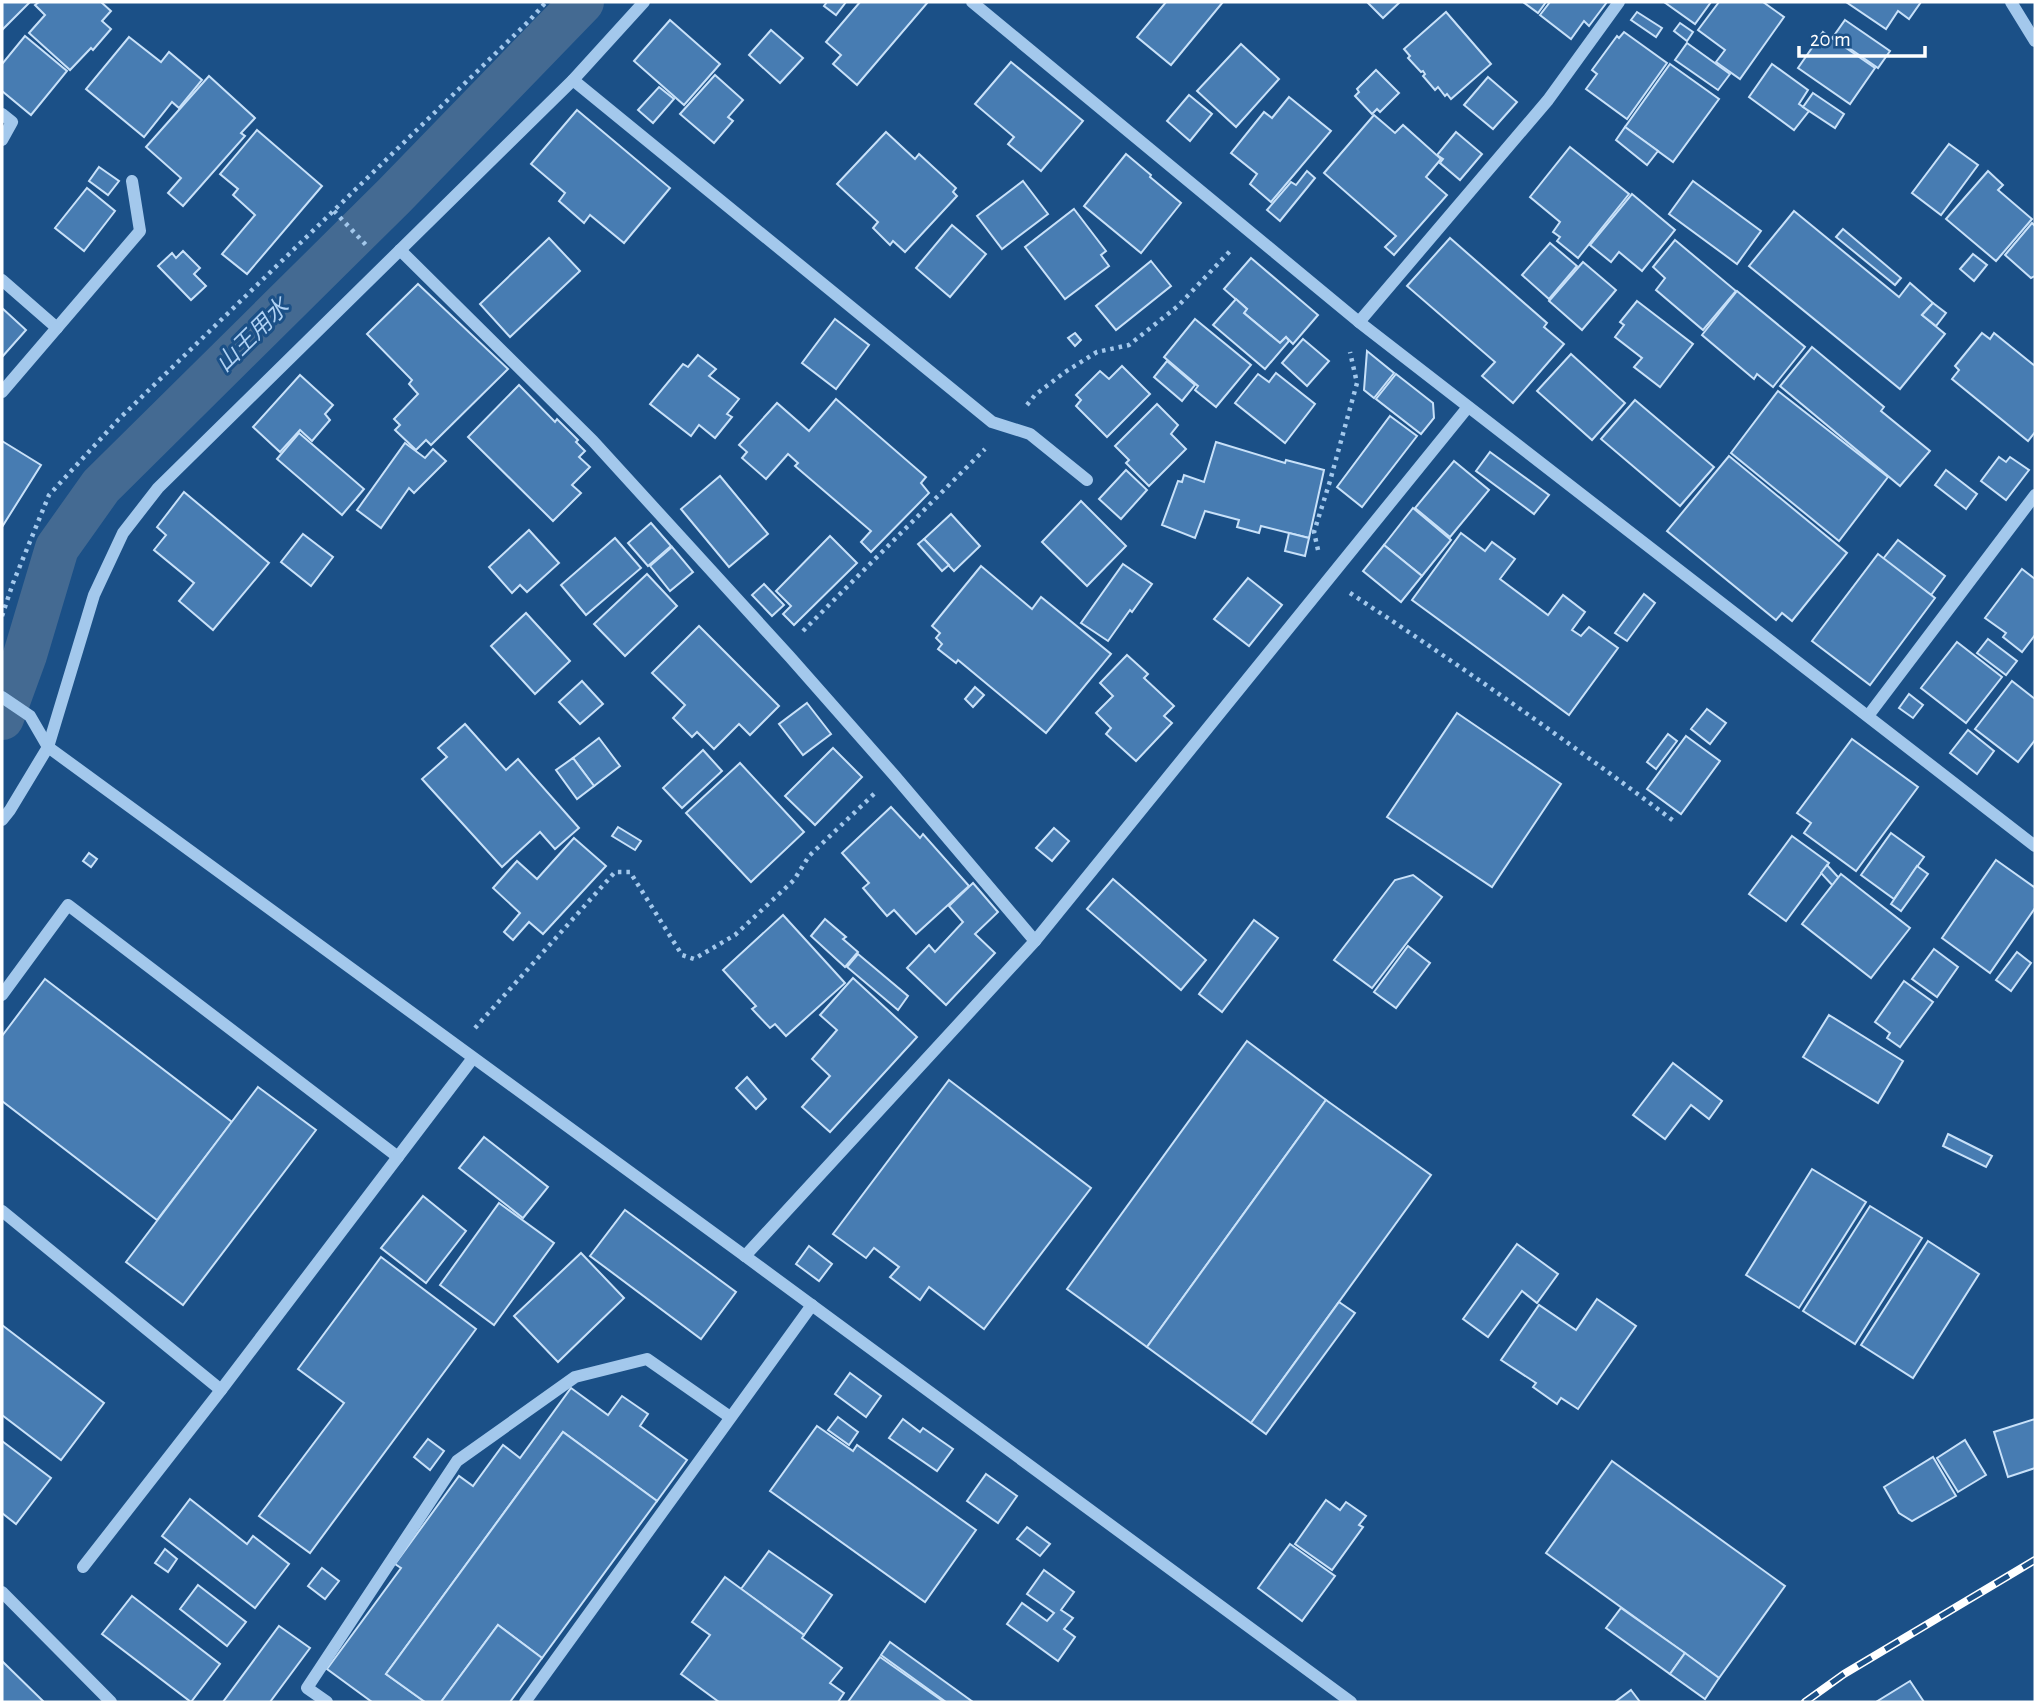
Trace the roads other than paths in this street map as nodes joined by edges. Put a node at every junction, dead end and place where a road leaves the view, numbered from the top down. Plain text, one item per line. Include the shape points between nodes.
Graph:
1 (644, 2) edge
2 (972, 2) edge
3 (1619, 2) edge
4 (2011, 2) edge
5 (2035, 41) edge
6 (573, 80) junction
7 (7, 118) edge
8 (2, 140) edge
9 (132, 181) dead end
10 (400, 250) junction
11 (2, 280) edge
12 (1359, 322) junction
13 (57, 328) junction
14 (2, 392) edge
15 (1468, 407) junction
16 (1087, 480) dead end
17 (2035, 495) edge
18 (2, 697) edge
19 (1868, 716) junction
20 (48, 747) junction
21 (2, 820) edge
22 (2035, 846) edge
23 (1035, 941) junction
24 (2, 995) edge
25 (473, 1059) junction
26 (398, 1157) junction
27 (2, 1211) edge
28 (745, 1256) junction
29 (811, 1305) junction
30 (221, 1390) junction
31 (730, 1417) junction
32 (83, 1567) dead end
33 (2, 1592) edge
34 (111, 1702) edge
35 (327, 1702) edge
36 (525, 1702) edge
37 (1351, 1702) edge

1 - 6 street
2 - 12 street
3 - 12 street via 1548,100
4 - 5 street
6 - 10 street
6 - 16 street via 992,422 1030,434
7 - 8 street
9 - 13 street via 140,231
10 - 20 street via 158,488 123,533 94,595
10 - 23 street via 593,441 894,775
11 - 13 street
12 - 15 street
13 - 14 street
15 - 19 street
15 - 23 street
17 - 19 street
18 - 20 street via 30,716
19 - 22 street
20 - 21 street
20 - 25 street
23 - 28 street
24 - 26 street via 68,905
25 - 26 street
25 - 28 street
26 - 30 street
27 - 30 street
28 - 29 street
29 - 31 street
29 - 37 street
30 - 32 street
31 - 35 street via 647,1359 575,1377 457,1461 307,1688
31 - 36 street
33 - 34 street

